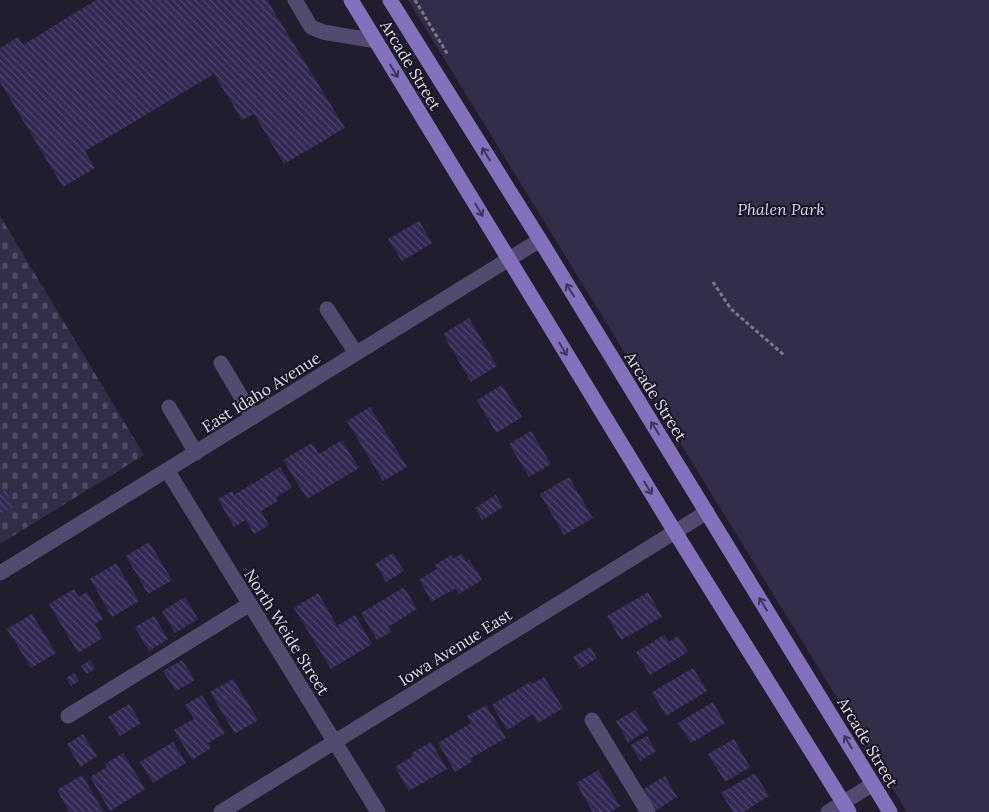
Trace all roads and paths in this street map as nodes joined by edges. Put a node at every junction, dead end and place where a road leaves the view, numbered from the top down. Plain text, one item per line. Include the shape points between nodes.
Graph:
1 (294, 0) edge
2 (350, 0) edge
3 (390, 0) edge
4 (376, 41) junction
5 (540, 240) junction
6 (508, 260) junction
7 (714, 282) dead end
8 (327, 309) dead end
9 (356, 353) junction
10 (784, 355) dead end
11 (221, 363) dead end
12 (169, 407) dead end
13 (253, 417) junction
14 (196, 452) junction
15 (167, 470) junction
16 (707, 512) junction
17 (675, 532) junction
18 (0, 574) edge
19 (250, 604) junction
20 (68, 716) dead end
21 (592, 720) dead end
22 (335, 742) junction
23 (873, 784) junction
24 (846, 807) edge
25 (221, 812) edge
26 (378, 812) edge
27 (648, 812) edge
28 (828, 812) edge
29 (890, 812) edge

1 - 4 street via 311,27
2 - 4 main road, Arcade Street
5 -> 3 main road, Arcade Street
4 -> 6 main road, Arcade Street
5 - 6 street, East Idaho Avenue
16 -> 5 main road, Arcade Street
6 - 9 street, East Idaho Avenue
6 -> 17 main road, Arcade Street
7 - 10 path via 731,309
8 - 9 street
9 - 13 street, East Idaho Avenue
11 - 13 street
12 - 14 street
13 - 14 street, East Idaho Avenue
14 - 15 street, East Idaho Avenue
15 - 18 street, East Idaho Avenue
15 - 19 street, North Weide Street
16 - 17 street, Iowa Avenue East
23 -> 16 main road, Arcade Street
17 - 22 street, Iowa Avenue East
17 - 24 main road, Arcade Street
19 - 20 street
19 - 22 street, North Weide Street
21 - 27 street
22 - 25 street, Iowa Avenue East
22 - 26 street, North Weide Street
23 - 24 street
23 - 29 main road, Arcade Street
24 - 28 street

